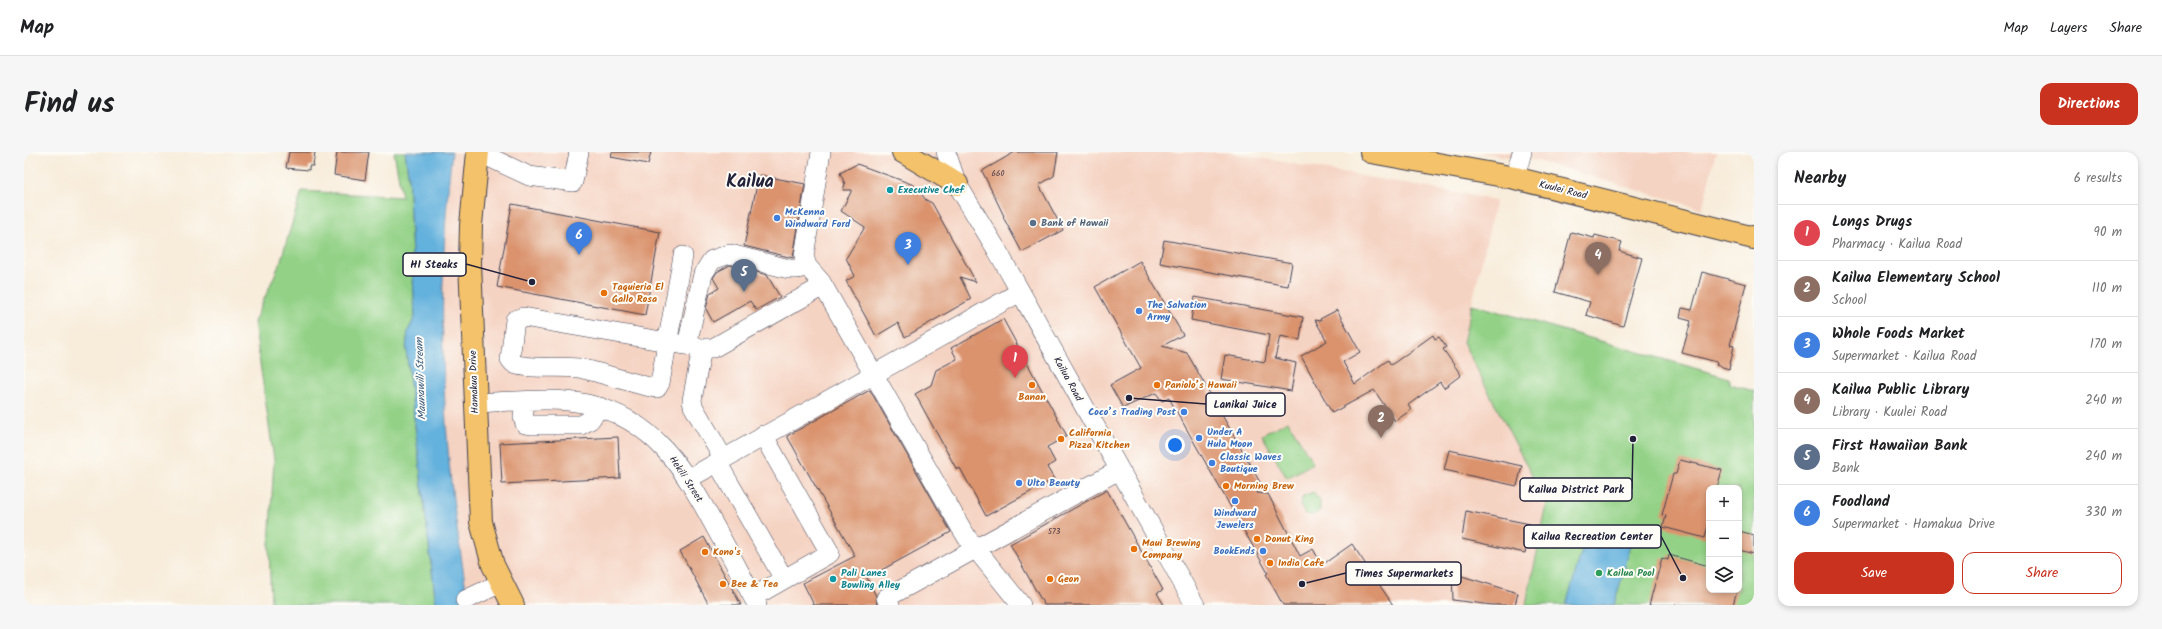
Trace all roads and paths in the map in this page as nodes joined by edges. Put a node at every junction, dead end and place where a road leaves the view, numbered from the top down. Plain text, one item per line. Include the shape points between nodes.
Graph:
1 (478, 152) edge
2 (579, 152) edge
3 (821, 152) edge
4 (903, 152) edge
5 (946, 152) edge
6 (1371, 152) edge
7 (1522, 152) edge
8 (1515, 178) junction
9 (957, 184) junction
10 (1754, 238) edge
11 (683, 256) dead end
12 (807, 266) junction
13 (823, 286) junction
14 (1020, 292) junction
15 (667, 342) junction
16 (694, 347) junction
17 (873, 374) junction
18 (525, 402) junction
19 (475, 403) junction
20 (600, 407) junction
21 (763, 435) junction
22 (720, 460) junction
23 (1119, 470) junction
24 (688, 479) junction
25 (976, 548) junction
26 (784, 579) junction
27 (501, 583) junction
28 (465, 600) dead end
29 (755, 601) edge
30 (513, 605) edge
31 (890, 605) edge
32 (1021, 605) edge
33 (1195, 605) edge

1 - 2 street via 529,176 573,182
1 - 19 main road, Hamakua Drive via 470,263
3 - 12 street via 804,256
4 - 9 main road
5 - 9 street, Kailua Road
6 - 8 main road, Kuulei Road
7 - 8 street
8 - 10 main road, Kuulei Road
9 - 14 street, Kailua Road
11 - 15 street
12 - 13 street
12 - 16 street via 789,269 730,254 712,260 703,274
13 - 16 street via 713,348
13 - 17 street
14 - 17 street
14 - 23 street, Kailua Road
15 - 15 street via 520,317 515,320 509,356 512,362 518,365 586,369 654,389 660,383
15 - 16 street
16 - 22 street via 693,406
17 - 21 street
17 - 25 street via 960,526
18 - 19 street, Hekili Street
18 - 20 street, Hekili Street via 572,401
18 - 20 street via 523,417 525,424 531,425 581,425 590,420
19 - 27 main road, Hamakua Drive via 481,522 492,565
20 - 24 street, Hekili Street via 642,428 674,458
21 - 22 street
21 - 26 street via 830,553
22 - 24 street
22 - 26 street
23 - 25 street
23 - 33 street, Kailua Road
24 - 29 street, Hekili Street
25 - 31 street via 886,598
25 - 32 street
26 - 29 street
27 - 28 street
27 - 30 main road, Hamakua Drive

